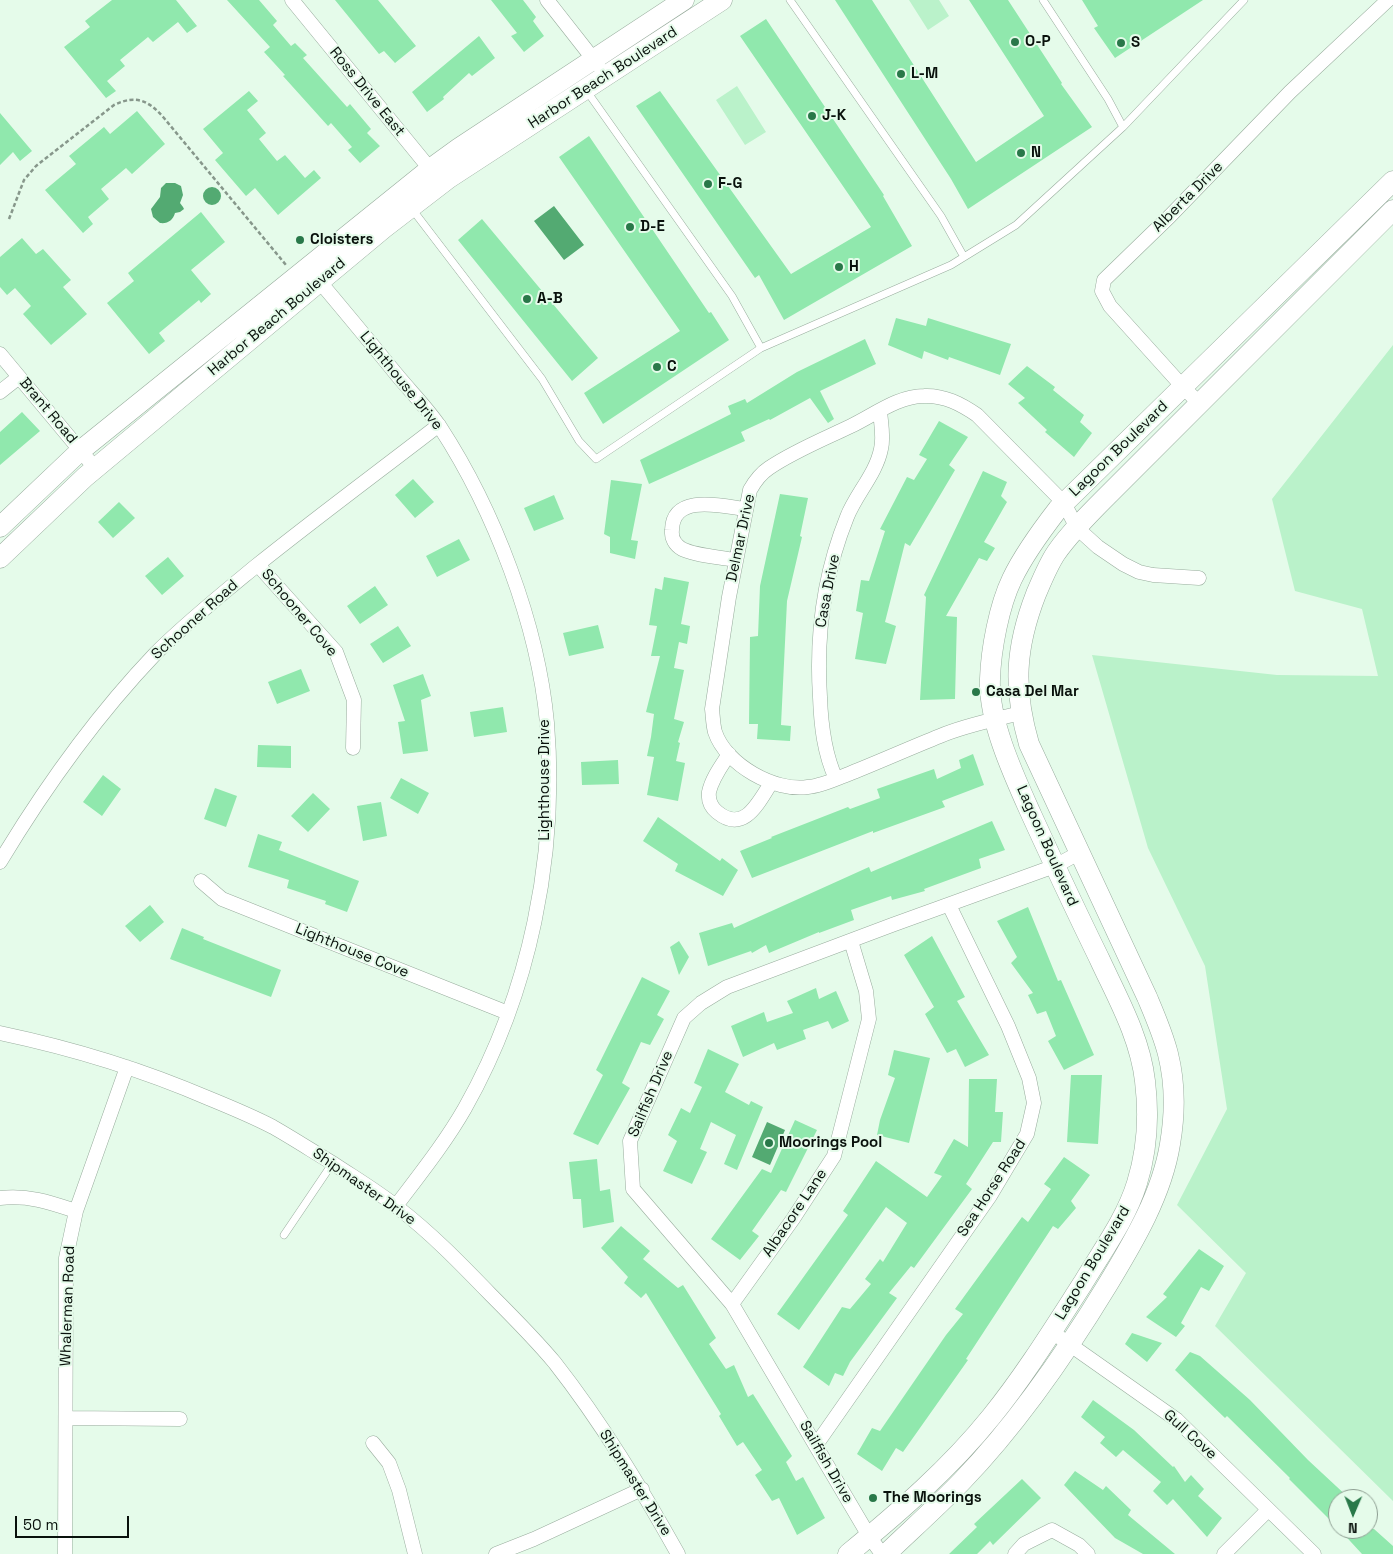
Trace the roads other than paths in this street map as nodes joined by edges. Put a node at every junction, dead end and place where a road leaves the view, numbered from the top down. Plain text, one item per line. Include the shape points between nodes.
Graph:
1 (292, 0) edge
2 (547, 0) edge
3 (684, 0) edge
4 (722, 0) edge
5 (790, 0) edge
6 (1043, 0) edge
7 (1244, 0) edge
8 (1388, 0) edge
9 (594, 59) junction
10 (605, 76) junction
11 (580, 81) junction
12 (1123, 127) junction
13 (436, 176) junction
14 (1393, 181) edge
15 (405, 200) junction
16 (1393, 210) edge
17 (964, 257) junction
18 (307, 275) junction
19 (761, 348) junction
20 (0, 354) edge
21 (19, 377) junction
22 (1183, 387) junction
23 (0, 392) edge
24 (1200, 404) junction
25 (880, 411) junction
26 (439, 425) junction
27 (80, 451) junction
28 (95, 468) junction
29 (1064, 503) junction
30 (745, 509) junction
31 (0, 527) edge
32 (1076, 528) junction
33 (0, 558) edge
34 (735, 560) junction
35 (258, 565) junction
36 (1199, 578) dead end
37 (1021, 713) junction
38 (995, 720) junction
39 (353, 748) dead end
40 (729, 754) junction
41 (836, 779) junction
42 (771, 783) junction
43 (1079, 853) junction
44 (0, 862) edge
45 (1054, 866) junction
46 (201, 881) dead end
47 (950, 904) junction
48 (851, 941) junction
49 (508, 1013) junction
50 (0, 1033) edge
51 (127, 1067) junction
52 (332, 1164) junction
53 (0, 1198) edge
54 (396, 1206) junction
55 (76, 1211) junction
56 (284, 1235) dead end
57 (732, 1304) junction
58 (1052, 1332) junction
59 (1070, 1345) junction
60 (66, 1418) junction
61 (180, 1419) dead end
62 (373, 1443) dead end
63 (816, 1445) junction
64 (642, 1488) junction
65 (1268, 1510) junction
66 (869, 1536) junction
67 (65, 1554) edge
68 (415, 1554) edge
69 (496, 1554) edge
70 (678, 1554) edge
71 (848, 1554) edge
72 (884, 1554) edge
73 (1015, 1554) edge
74 (1088, 1554) edge
75 (1224, 1554) edge
76 (1314, 1554) edge

1 - 13 street, Ross Drive East
2 - 9 street
3 - 9 street, Harbor Beach Boulevard
4 - 10 street, Harbor Beach Boulevard
5 - 17 lane via 941,216
6 - 12 lane
7 - 12 lane
8 - 22 street, Alberta Drive via 1290,92 1104,280 1102,291 1106,301
9 - 10 street
9 - 11 street, Harbor Beach Boulevard
10 - 11 street, Harbor Beach Boulevard
11 - 13 street, Harbor Beach Boulevard via 458,148
11 - 19 lane via 732,296
12 - 17 lane via 1016,226
13 - 15 street, Harbor Beach Boulevard
14 - 22 street, Lagoon Boulevard
15 - 18 street, Harbor Beach Boulevard
15 - 19 lane via 542,380 578,441 596,459
16 - 24 street, Lagoon Boulevard
17 - 19 lane
18 - 26 street, Lighthouse Drive
18 - 27 street, Harbor Beach Boulevard
18 - 28 street, Harbor Beach Boulevard
20 - 21 street, Brant Road
21 - 23 street
21 - 27 street, Brant Road
22 - 24 street, Alberta Drive
22 - 29 street, Lagoon Boulevard
24 - 32 street, Lagoon Boulevard
25 - 29 street, Delmar Drive via 911,397 924,396 950,400 963,406 977,415
25 - 30 street, Delmar Drive via 770,468 754,481
25 - 41 street, Casa Drive via 881,450 840,536 826,590 819,645 821,725 829,764
26 - 35 street, Schooner Road
26 - 49 street, Lighthouse Drive via 482,500 517,588 533,645 546,721 548,790 545,858 532,929
27 - 28 street, Brant Road
27 - 31 street, Harbor Beach Boulevard
28 - 33 street, Harbor Beach Boulevard
29 - 32 street, Delmar Drive
29 - 38 street, Lagoon Boulevard via 1032,543 1011,581 995,633 990,682
30 - 34 street, Delmar Drive
30 - 34 street via 690,505 673,522 673,539 682,549
32 - 36 street, Delmar Drive via 1098,548 1139,572
32 - 37 street, Lagoon Boulevard via 1042,578 1026,621 1018,664
34 - 40 street, Delmar Drive via 712,709 716,733
35 - 39 street, Schooner Cove via 336,652 354,700
35 - 44 street, Schooner Road via 157,652 121,692 63,765
37 - 38 street, Delmar Drive
37 - 43 street, Lagoon Boulevard via 1036,764
38 - 41 street, Delmar Drive via 954,730
38 - 45 street, Lagoon Boulevard
40 - 42 street, Delmar Drive
40 - 42 street via 709,791 710,803 718,813 733,821 746,817
41 - 42 street, Delmar Drive via 800,788
43 - 45 street, Sailfish Drive
43 - 59 street, Lagoon Boulevard via 1160,1028 1168,1054 1173,1122 1163,1171 1149,1209 1124,1258
45 - 47 street, Sailfish Drive
45 - 58 street, Lagoon Boulevard via 1132,1028 1145,1078 1147,1104 1142,1162 1129,1204
46 - 49 street, Lighthouse Cove via 222,899
47 - 48 street, Sailfish Drive
47 - 63 street, Sea Horse Road via 1029,1078 1034,1103 1027,1134 990,1196
48 - 57 street, Albacore Lane via 866,991 868,1019 834,1156
48 - 57 street, Sailfish Drive via 727,988 701,1003 684,1018 630,1141 633,1188
49 - 54 street, Lighthouse Drive via 490,1058 464,1108
50 - 51 street, Shipmaster Drive via 78,1051
51 - 52 street, Shipmaster Drive via 272,1126
51 - 55 street, Whalerman Road
52 - 54 street, Shipmaster Drive
52 - 56 lane
53 - 55 street via 41,1199
54 - 64 street, Shipmaster Drive via 464,1267 522,1326 586,1405
55 - 60 street, Whalerman Road via 66,1258
57 - 63 street, Sailfish Drive
58 - 59 street, Gull Cove
58 - 66 street, Lagoon Boulevard via 989,1419 950,1462
59 - 65 street, Gull Cove via 1176,1420
59 - 72 street, Lagoon Boulevard via 1004,1433 968,1474
60 - 61 street
60 - 67 street, Whalerman Road
62 - 68 street via 389,1463
63 - 66 street, Sailfish Drive
64 - 69 street
64 - 70 street, Shipmaster Drive
65 - 75 street
65 - 76 street, Gull Cove
66 - 71 street, Lagoon Boulevard
66 - 72 street, Sailfish Drive
73 - 74 street via 1024,1544 1052,1530

